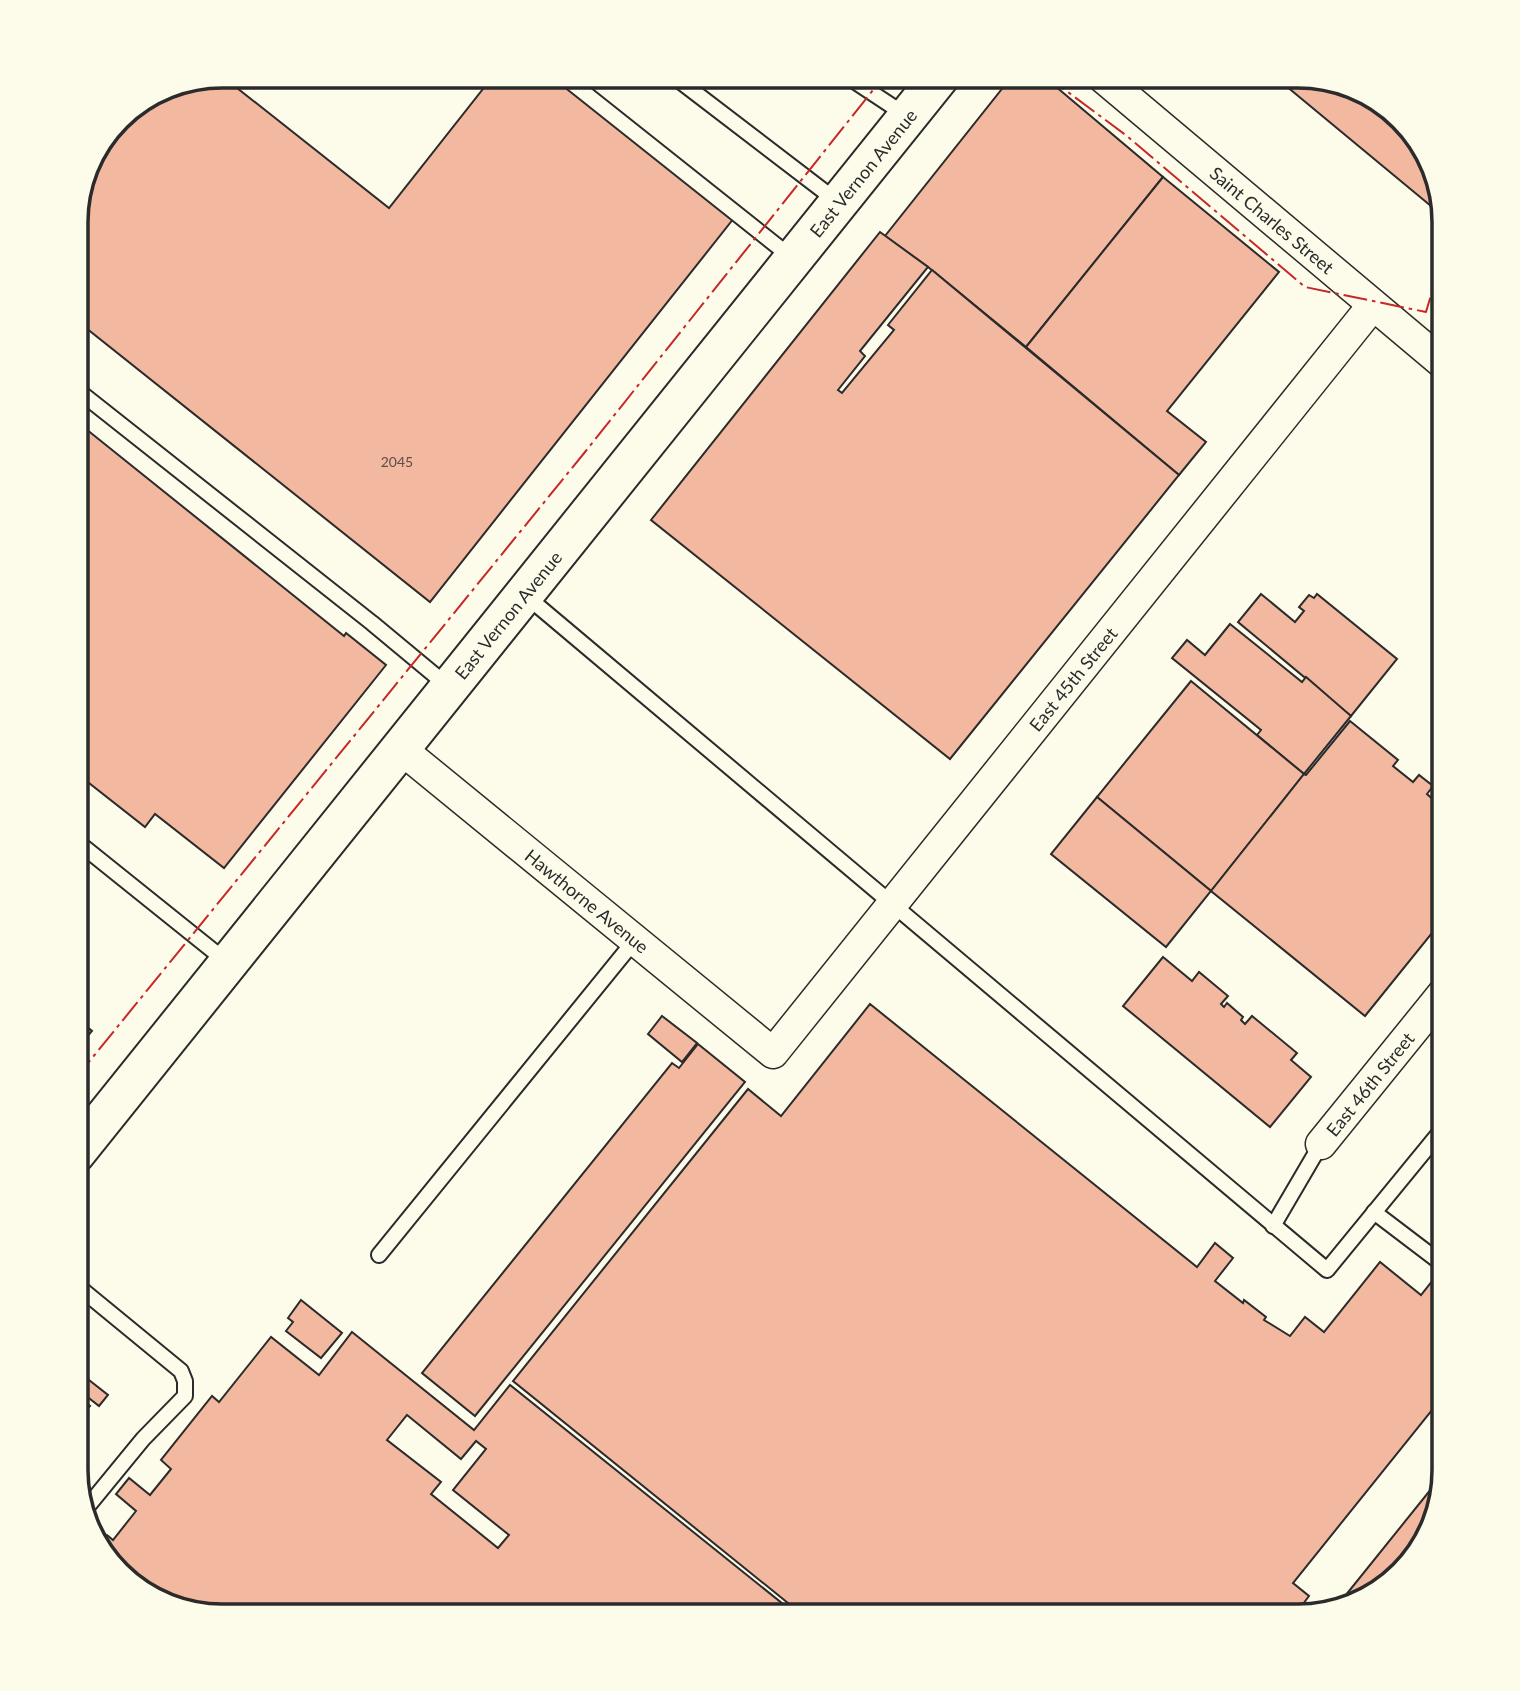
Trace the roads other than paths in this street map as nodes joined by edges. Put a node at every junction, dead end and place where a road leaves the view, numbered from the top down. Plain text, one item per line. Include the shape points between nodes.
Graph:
1 (578, 88) edge
2 (690, 88) edge
3 (864, 88) edge
4 (931, 88) edge
5 (1115, 88) edge
6 (908, 117) junction
7 (839, 202) junction
8 (794, 259) junction
9 (1373, 305) junction
10 (1432, 354) edge
11 (88, 398) edge
12 (524, 595) junction
13 (450, 688) junction
14 (401, 749) junction
15 (88, 850) edge
16 (892, 905) junction
17 (635, 940) junction
18 (229, 963) junction
19 (1432, 1007) edge
20 (773, 1053) joint
21 (88, 1138) edge
22 (1432, 1142) edge
23 (1321, 1144) joint
24 (1374, 1212) junction
25 (1273, 1226) junction
26 (379, 1255) dead end
27 (1432, 1256) edge
28 (88, 1295) edge
29 (92, 1501) edge

1 - 8 lane
2 - 7 lane
3 - 6 lane
4 - 6 main road, East Vernon Avenue
5 - 9 street, Saint Charles Street
6 - 7 main road, East Vernon Avenue
7 - 8 main road, East Vernon Avenue
8 - 12 main road, East Vernon Avenue
9 - 10 street, Saint Charles Street
9 - 16 street, East 45th Street
11 - 13 lane
12 - 13 main road, East Vernon Avenue
12 - 16 lane
13 - 14 main road, East Vernon Avenue
14 - 17 street, Hawthorne Avenue
14 - 18 main road, East Vernon Avenue
15 - 18 lane
16 - 20 street, East 45th Street
16 - 25 lane
17 - 20 street, Hawthorne Avenue
17 - 26 lane
18 - 21 main road, East Vernon Avenue
19 - 23 street, East 46th Street
22 - 24 lane
23 - 25 lane
24 - 25 lane via 1327,1270
24 - 27 lane
28 - 29 lane via 181,1371 185,1381 185,1396

